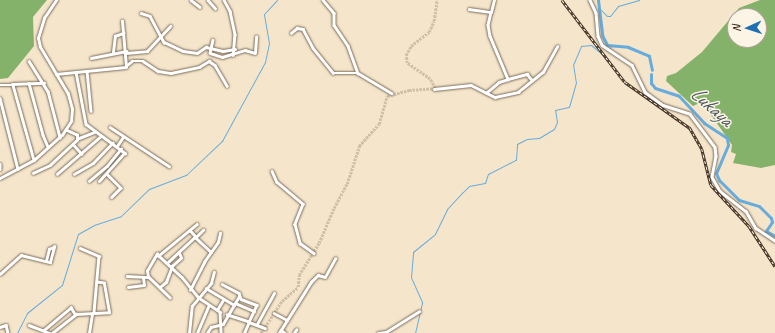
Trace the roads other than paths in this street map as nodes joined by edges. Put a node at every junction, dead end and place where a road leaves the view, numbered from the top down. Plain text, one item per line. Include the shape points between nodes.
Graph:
1 (56, 0) edge
2 (191, 0) edge
3 (208, 0) edge
4 (224, 0) edge
5 (323, 0) edge
6 (494, 0) edge
7 (590, 0) edge
8 (200, 7) dead end
9 (215, 8) dead end
10 (469, 8) dead end
11 (491, 12) junction
12 (141, 13) dead end
13 (122, 21) dead end
14 (170, 26) dead end
15 (123, 33) junction
16 (291, 33) dead end
17 (159, 37) junction
18 (256, 37) dead end
19 (213, 40) dead end
20 (557, 47) dead end
21 (211, 48) junction
22 (235, 49) junction
23 (113, 52) junction
24 (126, 52) junction
25 (233, 55) junction
26 (216, 56) junction
27 (91, 58) dead end
28 (29, 61) dead end
29 (212, 62) junction
30 (127, 65) junction
31 (87, 71) junction
32 (76, 72) junction
33 (358, 73) junction
34 (56, 74) junction
35 (508, 79) junction
36 (532, 80) junction
37 (29, 83) junction
38 (44, 83) junction
39 (12, 84) junction
40 (0, 85) edge
41 (226, 86) dead end
42 (434, 90) dead end
43 (391, 93) dead end
44 (486, 93) junction
45 (0, 98) edge
46 (91, 111) dead end
47 (110, 127) dead end
48 (66, 130) junction
49 (95, 132) junction
50 (101, 136) junction
51 (124, 136) junction
52 (60, 137) junction
53 (78, 139) junction
54 (112, 143) junction
55 (73, 144) junction
56 (117, 146) junction
57 (48, 147) junction
58 (121, 149) junction
59 (82, 154) junction
60 (34, 160) junction
61 (0, 164) edge
62 (169, 166) dead end
63 (0, 169) edge
64 (18, 169) junction
65 (272, 171) dead end
66 (33, 173) dead end
67 (57, 174) dead end
68 (74, 174) dead end
69 (108, 175) junction
70 (0, 178) edge
71 (89, 181) dead end
72 (100, 182) dead end
73 (112, 197) dead end
74 (197, 224) dead end
75 (190, 230) junction
76 (203, 230) dead end
77 (220, 233) dead end
78 (196, 237) junction
79 (775, 241) edge
80 (80, 248) dead end
81 (211, 252) junction
82 (179, 253) junction
83 (314, 253) dead end
84 (158, 256) junction
85 (335, 259) dead end
86 (46, 261) junction
87 (167, 263) junction
88 (171, 268) junction
89 (176, 272) junction
90 (214, 272) dead end
91 (0, 274) edge
92 (169, 275) junction
93 (127, 276) dead end
94 (148, 277) junction
95 (143, 278) junction
96 (97, 282) junction
97 (222, 284) dead end
98 (128, 287) dead end
99 (160, 287) junction
100 (206, 288) junction
101 (190, 290) junction
102 (274, 293) dead end
103 (239, 296) junction
104 (198, 297) junction
105 (170, 298) dead end
106 (223, 300) junction
107 (234, 304) junction
108 (209, 305) junction
109 (217, 310) junction
110 (254, 311) junction
111 (419, 311) dead end
112 (93, 313) junction
113 (274, 313) dead end
114 (75, 314) junction
115 (227, 315) junction
116 (287, 320) junction
117 (249, 322) junction
118 (223, 324) junction
119 (257, 324) junction
120 (29, 325) dead end
121 (0, 327) edge
122 (265, 328) dead end
123 (44, 330) junction
124 (296, 330) dead end
125 (280, 332) edge
126 (8, 333) edge
127 (51, 333) edge
128 (89, 333) edge
129 (189, 333) edge
130 (196, 333) edge
131 (207, 333) edge
132 (221, 333) edge
133 (244, 333) edge
134 (285, 333) edge
135 (294, 333) edge
136 (378, 333) edge

1 - 34 street via 44,18 38,38 40,48
2 - 8 street
3 - 9 street
4 - 22 street via 233,22
5 - 33 street via 334,13 334,24 348,46
6 - 11 street
7 - 79 street via 596,13 598,36 602,45 632,65 645,92 663,105 690,114 715,147 712,177 720,191 746,211 756,228
10 - 11 street
11 - 35 street via 488,25 490,36
12 - 17 street via 150,16
13 - 15 street
14 - 17 street
15 - 23 street via 115,36
15 - 24 street
16 - 33 street via 297,28 303,29 313,48 332,73
17 - 21 street via 188,53 197,53 203,47
17 - 24 street via 145,52
18 - 25 street via 255,53 245,50
19 - 21 street
20 - 36 street via 544,70
21 - 22 street via 223,51
21 - 26 street via 210,54
22 - 25 street
23 - 24 street
23 - 27 street
24 - 30 street
25 - 26 street
26 - 29 street
28 - 38 street
29 - 30 street via 207,61 199,67 171,73 158,70 143,61 132,61
29 - 41 street
30 - 31 street via 121,68
31 - 32 street
31 - 46 street
32 - 34 street
32 - 49 street via 83,116 87,126
33 - 43 street
34 - 48 street via 66,89 71,106 71,118
35 - 36 street via 527,74
35 - 44 street via 499,82
36 - 44 street via 518,92 500,97
37 - 38 street
37 - 39 street
37 - 57 street via 42,135
38 - 52 street
39 - 40 street
39 - 60 street
42 - 44 street via 470,85
45 - 64 street
47 - 51 street
48 - 52 street
48 - 53 street via 77,135
49 - 50 street
49 - 53 street
50 - 54 street
50 - 59 street
51 - 56 street
51 - 62 street
52 - 57 street
53 - 55 street
54 - 56 street
54 - 68 street via 93,163
55 - 59 street
55 - 66 street via 44,169
56 - 58 street
57 - 60 street
58 - 69 street via 125,156
58 - 71 street via 107,166
59 - 67 street
60 - 64 street
61 - 63 street
64 - 70 street
65 - 83 street via 277,182 303,204 295,224 300,243
69 - 72 street
69 - 73 street via 121,188
74 - 75 street
75 - 78 street
75 - 84 street
76 - 78 street
77 - 81 street via 218,242
78 - 81 street
78 - 82 street
80 - 96 street via 99,256
81 - 101 street
82 - 87 street
82 - 88 street via 181,258
84 - 87 street
84 - 94 street via 156,254 149,268
85 - 116 street via 325,277 318,275 311,282
86 - 86 street via 49,249 54,247 51,261
86 - 91 street via 21,255
87 - 88 street
88 - 89 street
88 - 92 street
89 - 92 street
89 - 101 street
90 - 100 street
92 - 99 street via 166,283
93 - 95 street
94 - 95 street
94 - 99 street
95 - 98 street via 144,285
96 - 112 street
96 - 112 street via 104,283 109,312
97 - 103 street
99 - 105 street
100 - 104 street
100 - 106 street
101 - 104 street
102 - 119 street
103 - 107 street
103 - 110 street via 256,304
104 - 108 street
104 - 129 street via 191,310
106 - 107 street
106 - 109 street
107 - 110 street
107 - 115 street
108 - 109 street
108 - 130 street
109 - 118 street via 222,315
110 - 117 street
111 - 136 street via 386,332
112 - 114 street
112 - 128 street
113 - 116 street
114 - 123 street via 71,307
114 - 127 street
115 - 117 street
115 - 118 street
116 - 125 street
117 - 119 street
117 - 133 street
118 - 131 street via 211,327
118 - 132 street
119 - 122 street
120 - 123 street
121 - 126 street via 7,325
123 - 127 street
124 - 135 street
125 - 134 street

